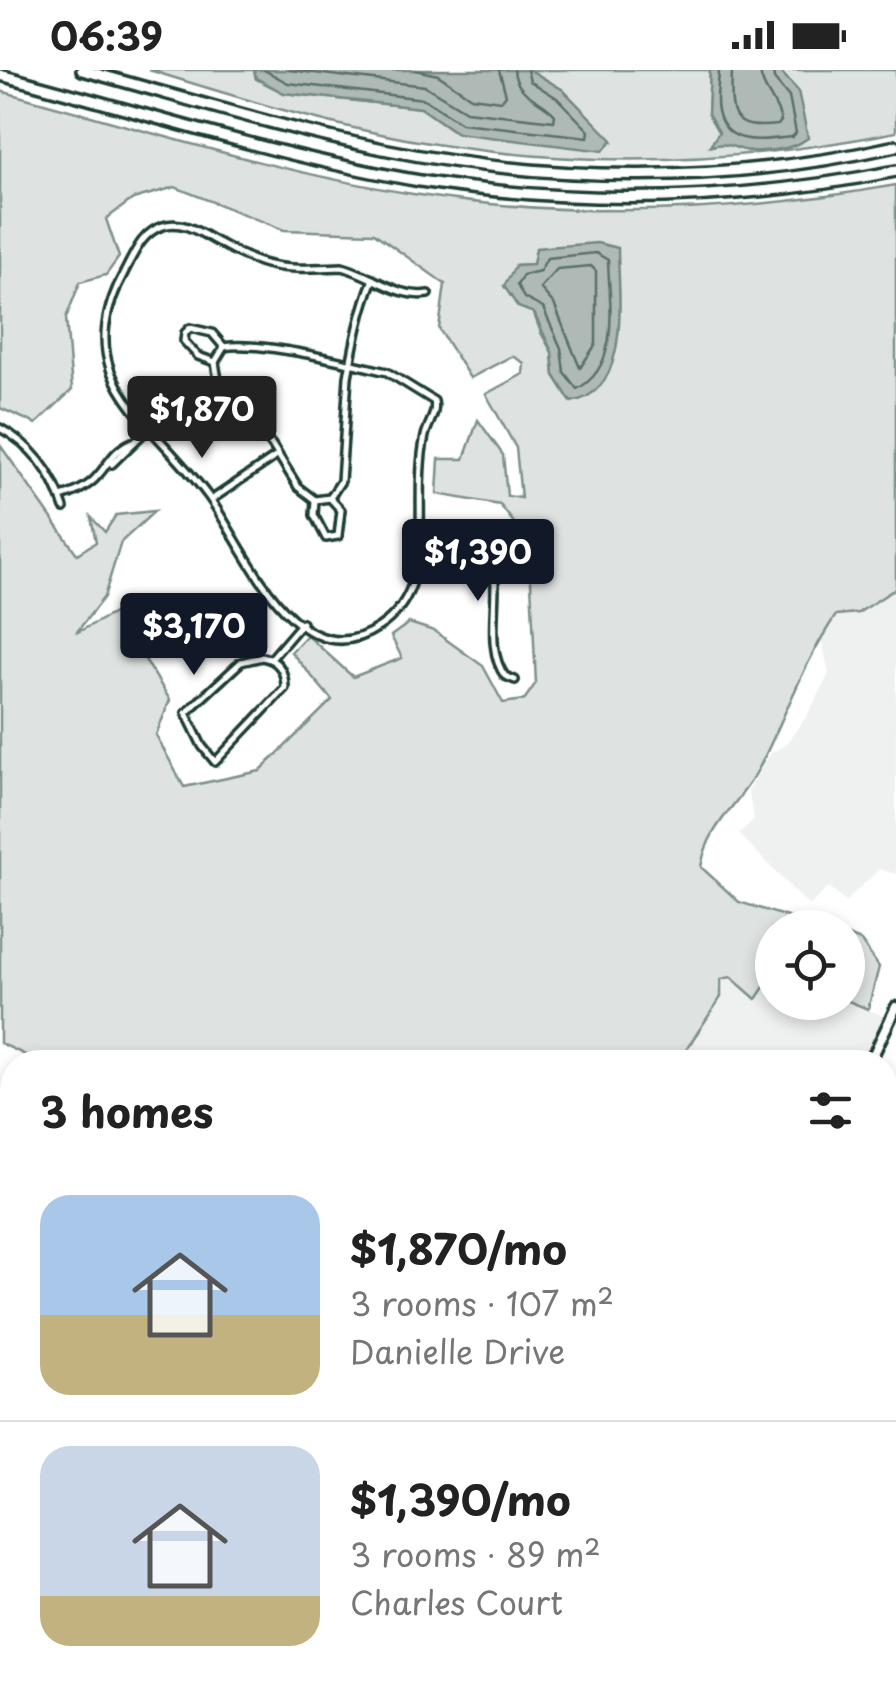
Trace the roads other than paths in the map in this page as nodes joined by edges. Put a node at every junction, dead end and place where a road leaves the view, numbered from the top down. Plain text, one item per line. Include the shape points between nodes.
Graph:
1 (82, 70) edge
2 (0, 77) edge
3 (896, 146) edge
4 (896, 171) edge
5 (373, 279) junction
6 (428, 294) dead end
7 (224, 348) junction
8 (216, 362) junction
9 (350, 364) junction
10 (150, 426) junction
11 (0, 428) edge
12 (278, 455) junction
13 (61, 497) junction
14 (330, 498) junction
15 (211, 500) junction
16 (315, 500) junction
17 (64, 508) dead end
18 (420, 527) junction
19 (302, 623) junction
20 (272, 659) junction
21 (515, 680) dead end
22 (896, 1007) edge
23 (876, 1050) edge

1 - 3 highway via 352,142 502,167 688,172
2 - 4 highway via 348,166 489,190 677,197 798,188
5 - 6 street via 413,296
5 - 9 street
5 - 10 street via 342,267 268,268 186,226 153,230 112,295 102,335 112,376
7 - 8 street
7 - 8 street via 212,333 185,332 198,356
7 - 9 street via 244,344
8 - 12 street via 218,380
9 - 14 street via 341,481
9 - 18 street via 399,376 436,405 424,441
10 - 13 street via 115,452 88,487
10 - 15 street
11 - 13 street via 42,462
12 - 15 street
12 - 16 street
13 - 17 street
14 - 16 street
14 - 16 street via 342,510 338,536 326,538 314,516
15 - 19 street via 269,596
18 - 19 street via 414,582 385,623 340,640
18 - 21 street via 468,533 491,552 497,662
19 - 20 street
20 - 20 street via 245,660 189,708 186,718 214,762 282,694 283,672
22 - 23 main road

